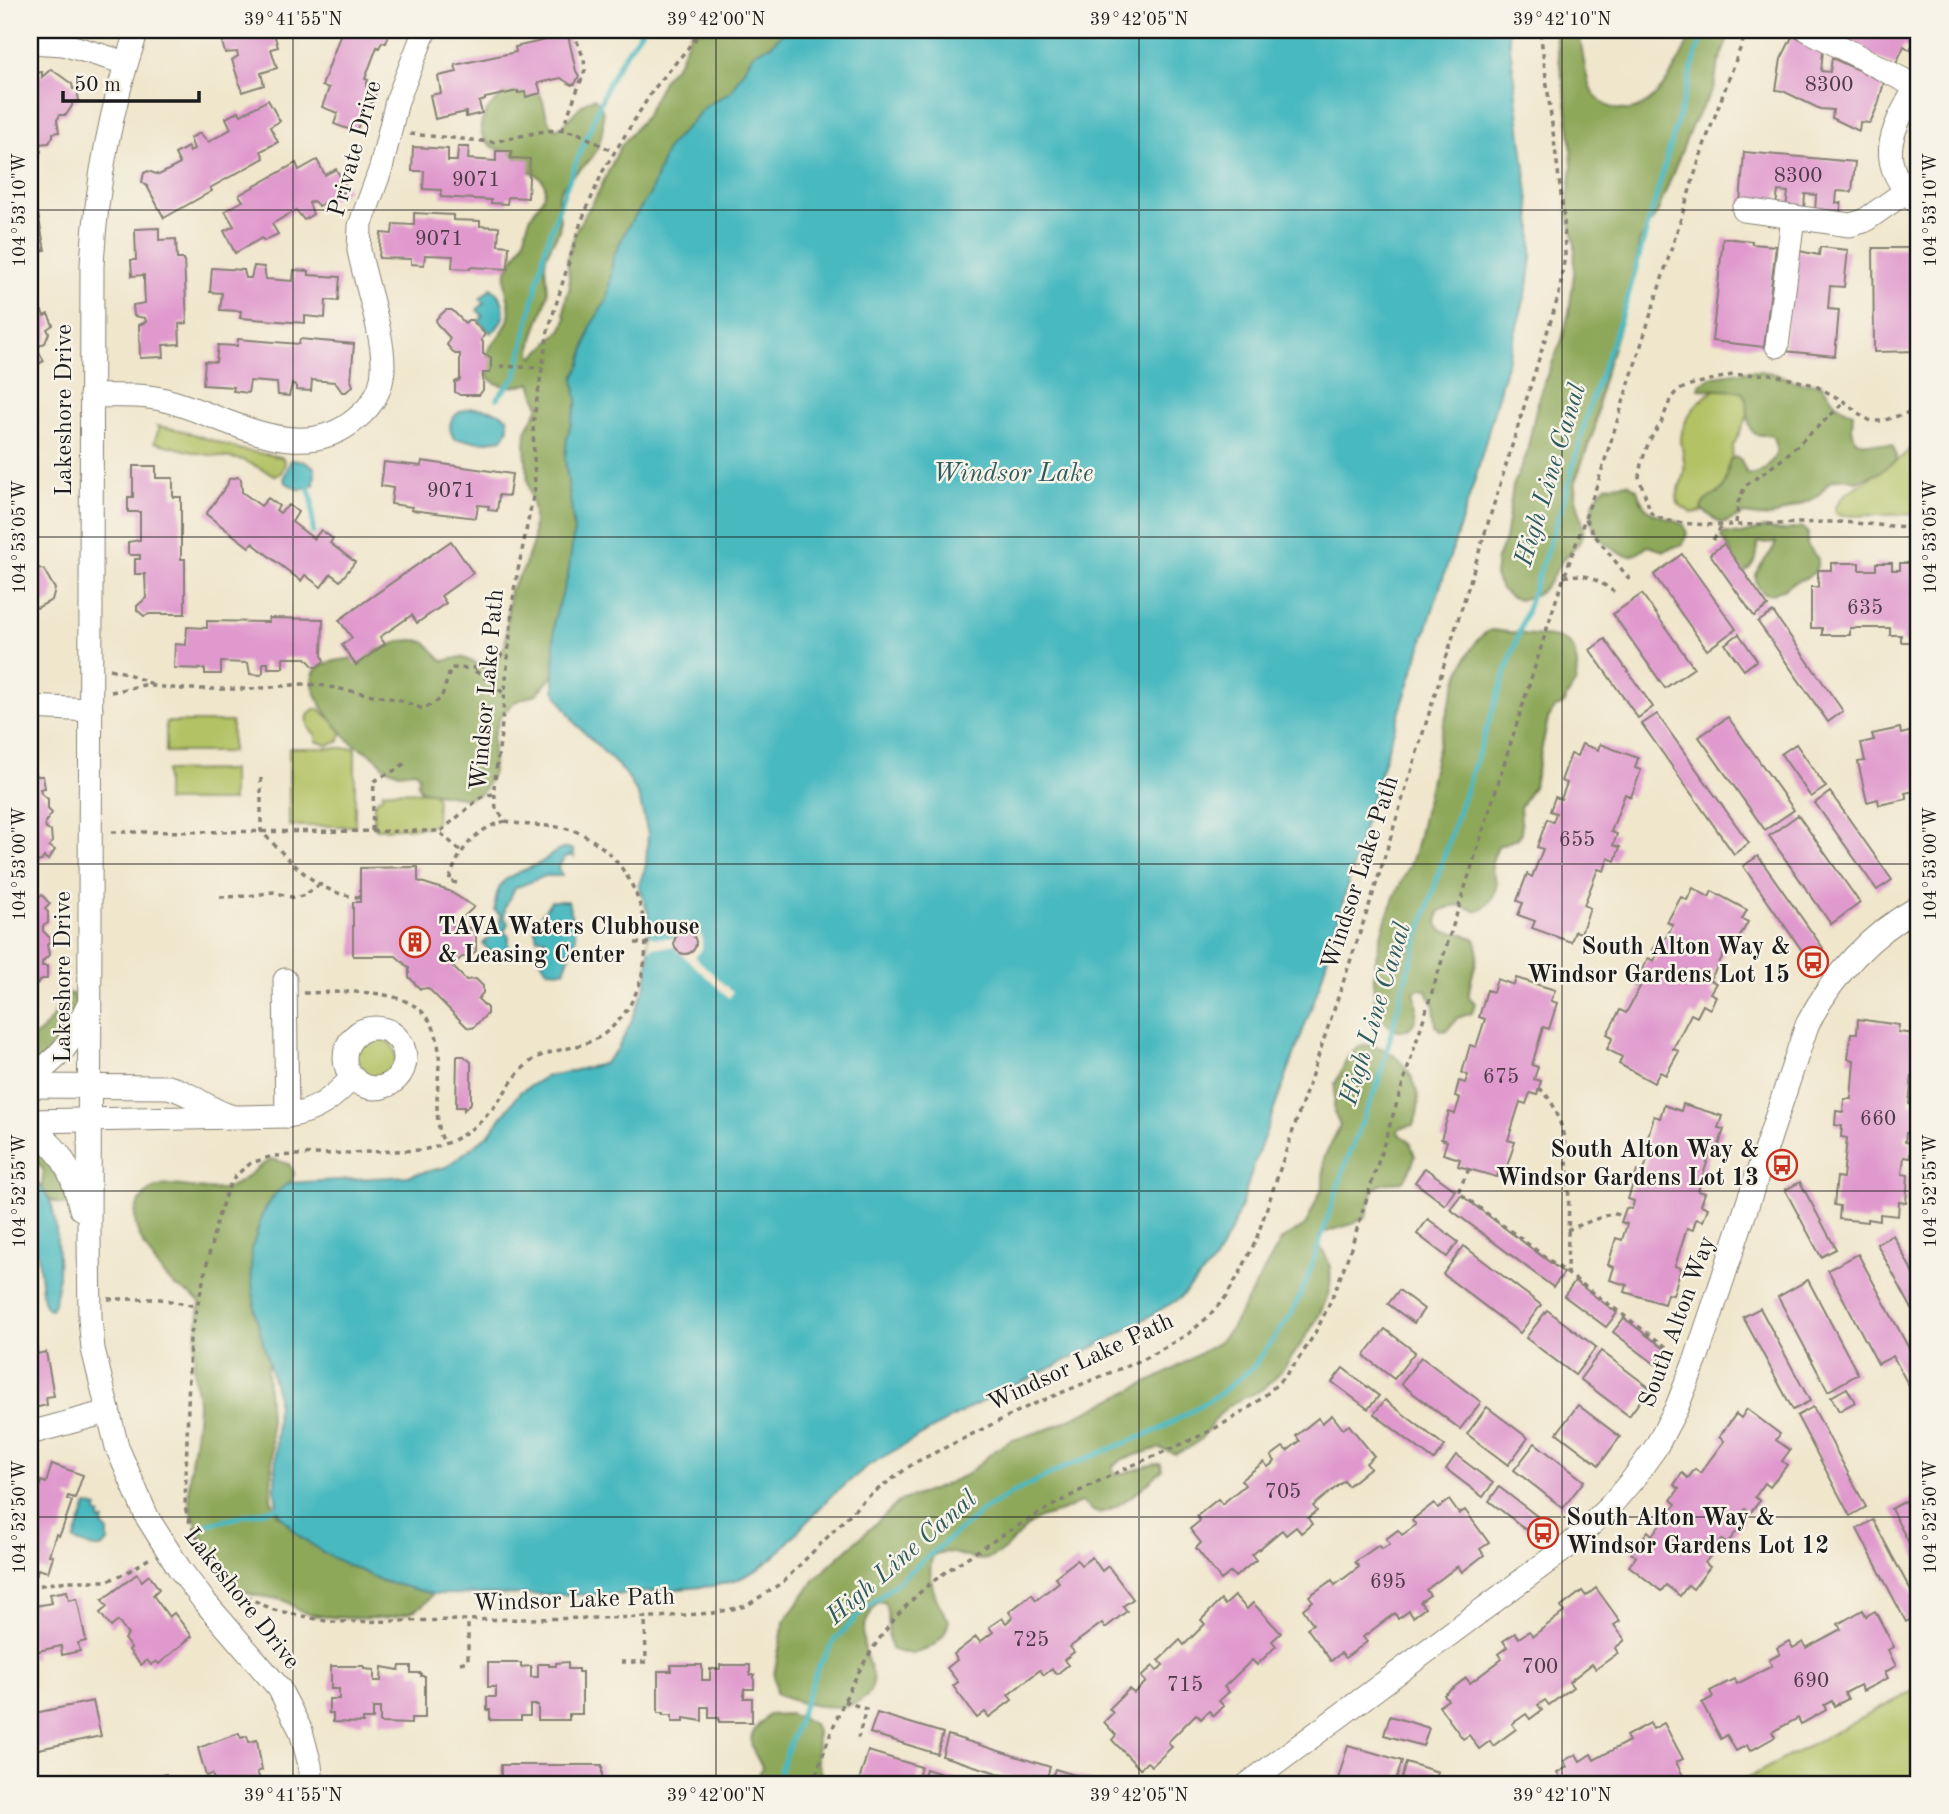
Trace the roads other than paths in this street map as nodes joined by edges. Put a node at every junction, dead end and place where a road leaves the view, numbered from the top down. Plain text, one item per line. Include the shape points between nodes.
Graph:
1 (137, 30) edge
2 (425, 30) edge
3 (1808, 30) edge
4 (30, 42) edge
5 (126, 63) junction
6 (1918, 85) edge
7 (1912, 198) edge
8 (1744, 210) dead end
9 (1793, 217) junction
10 (1777, 345) dead end
11 (91, 396) junction
12 (91, 702) junction
13 (30, 708) edge
14 (1919, 907) edge
15 (286, 987) road end
16 (90, 1000) junction
17 (30, 1076) edge
18 (353, 1077) dead end
19 (30, 1086) edge
20 (90, 1086) junction
21 (287, 1116) junction
22 (240, 1118) junction
23 (30, 1121) edge
24 (89, 1121) junction
25 (30, 1130) edge
26 (89, 1239) junction
27 (107, 1412) junction
28 (30, 1433) edge
29 (312, 1784) edge
30 (1248, 1784) edge

1 - 5 street, Lakeshore Drive
2 - 11 street, Private Drive via 402,82 358,236 383,366 377,395 364,412 336,434 286,437 244,430 162,399
3 - 6 street
4 - 5 street via 62,44
5 - 11 street, Lakeshore Drive via 108,135 95,226
6 - 7 street via 1898,119 1891,145 1891,168
7 - 9 street via 1850,225
8 - 9 street
9 - 10 street
11 - 12 street, Lakeshore Drive
12 - 13 street
12 - 16 street, Lakeshore Drive
14 - 30 street, South Alton Way via 1861,949 1829,987 1807,1025 1695,1363 1656,1447 1622,1493 1590,1527
15 - 21 street
16 - 17 street via 65,1049
16 - 20 street, Lakeshore Drive
18 - 21 street via 322,1106
19 - 20 street
20 - 22 street via 173,1088 216,1112
20 - 24 street, Lakeshore Drive
21 - 22 street
22 - 24 street
23 - 24 street
24 - 26 street, Lakeshore Drive
25 - 26 street via 52,1146 69,1170
26 - 27 street, Lakeshore Drive via 93,1349
27 - 28 street
27 - 29 street, Lakeshore Drive via 128,1477 166,1548 204,1601 279,1688 301,1731

